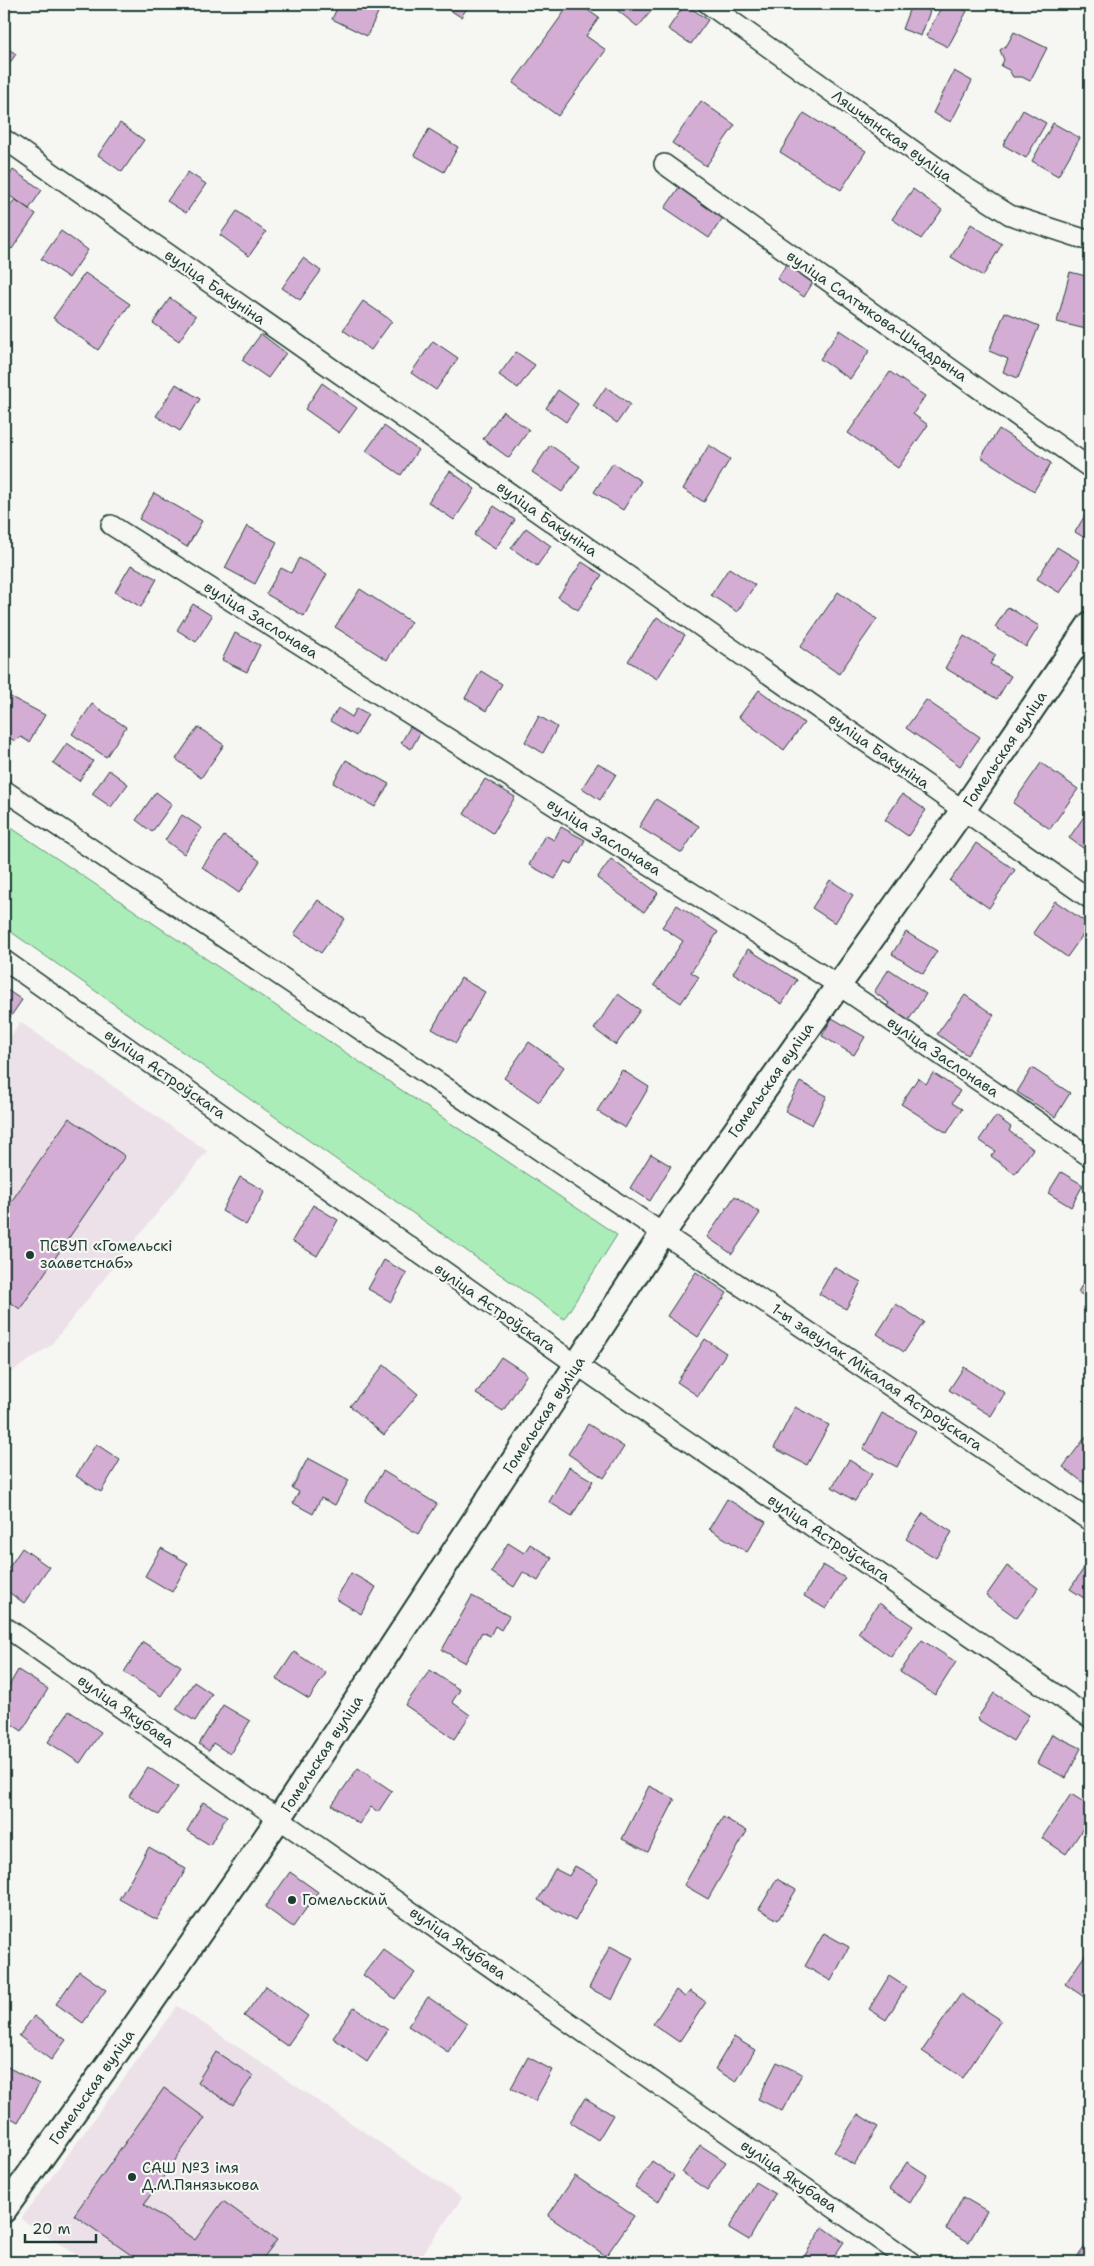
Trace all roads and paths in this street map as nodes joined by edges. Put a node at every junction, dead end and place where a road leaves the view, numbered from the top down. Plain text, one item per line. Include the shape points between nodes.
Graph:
1 (708, 4) edge
2 (4, 139) edge
3 (664, 164) dead end
4 (1090, 241) edge
5 (1090, 468) edge
6 (111, 525) dead end
7 (1090, 624) edge
8 (4, 790) edge
9 (963, 810) junction
10 (1090, 899) edge
11 (4, 960) edge
12 (838, 985) junction
13 (1090, 1158) edge
14 (663, 1233) junction
15 (577, 1366) junction
16 (1090, 1521) edge
17 (4, 1626) edge
18 (1090, 1718) edge
19 (280, 1818) junction
20 (4, 2210) edge
21 (911, 2262) edge

1 - 4 street, Ляшчынская вуліца via 956,181 1010,215
2 - 9 street, вуліца Бакуніна
3 - 5 street, вуліца Салтыкова-Шчадрына
6 - 12 street, вуліца Заслонава
7 - 9 street, Гомельская вуліца
8 - 14 street
9 - 10 street, вуліца Бакуніна
9 - 12 street, Гомельская вуліца
11 - 15 street, вуліца Астроўскага
12 - 13 street, вуліца Заслонава
12 - 14 street, Гомельская вуліца
14 - 15 street, Гомельская вуліца
14 - 16 street, 1-ы завулак Мікалая Астроўскага
15 - 18 street, вуліца Астроўскага
15 - 19 street, Гомельская вуліца
17 - 19 street, вуліца Якубава
19 - 20 street, Гомельская вуліца
19 - 21 street, вуліца Якубава

